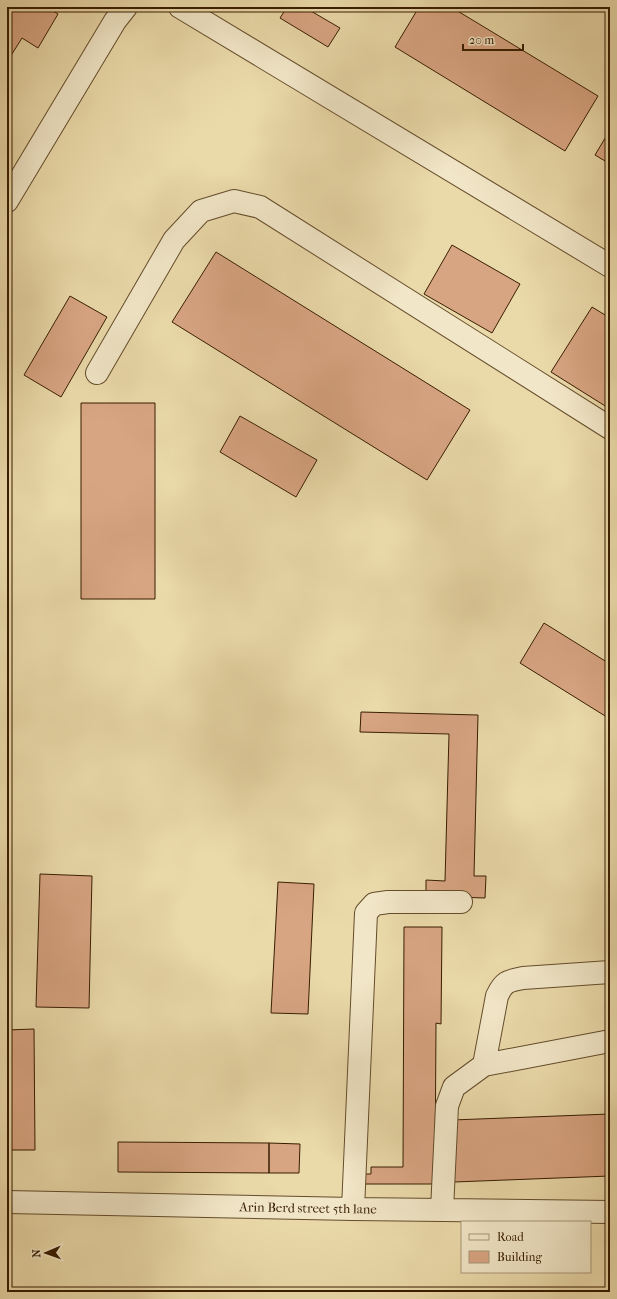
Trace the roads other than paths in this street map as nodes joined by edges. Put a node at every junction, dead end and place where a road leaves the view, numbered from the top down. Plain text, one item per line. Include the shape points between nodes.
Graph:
1 (126, 7) edge
2 (180, 7) edge
3 (7, 201) edge
4 (610, 266) edge
5 (97, 373) dead end
6 (610, 428) edge
7 (461, 902) dead end
8 (610, 972) edge
9 (610, 1041) edge
10 (484, 1065) junction
11 (7, 1202) edge
12 (352, 1209) junction
13 (442, 1210) junction
14 (610, 1212) edge

1 - 3 street via 115,21
2 - 4 street
5 - 6 street via 174,240 201,210 234,201 260,207
7 - 12 street via 388,902 374,904 366,913
8 - 10 street via 510,980 502,987 498,996
9 - 10 street
10 - 13 street via 454,1087 447,1106
11 - 12 street, Arin Berd street 5th lane
12 - 13 street, Arin Berd street 5th lane
13 - 14 street, Arin Berd street 5th lane

